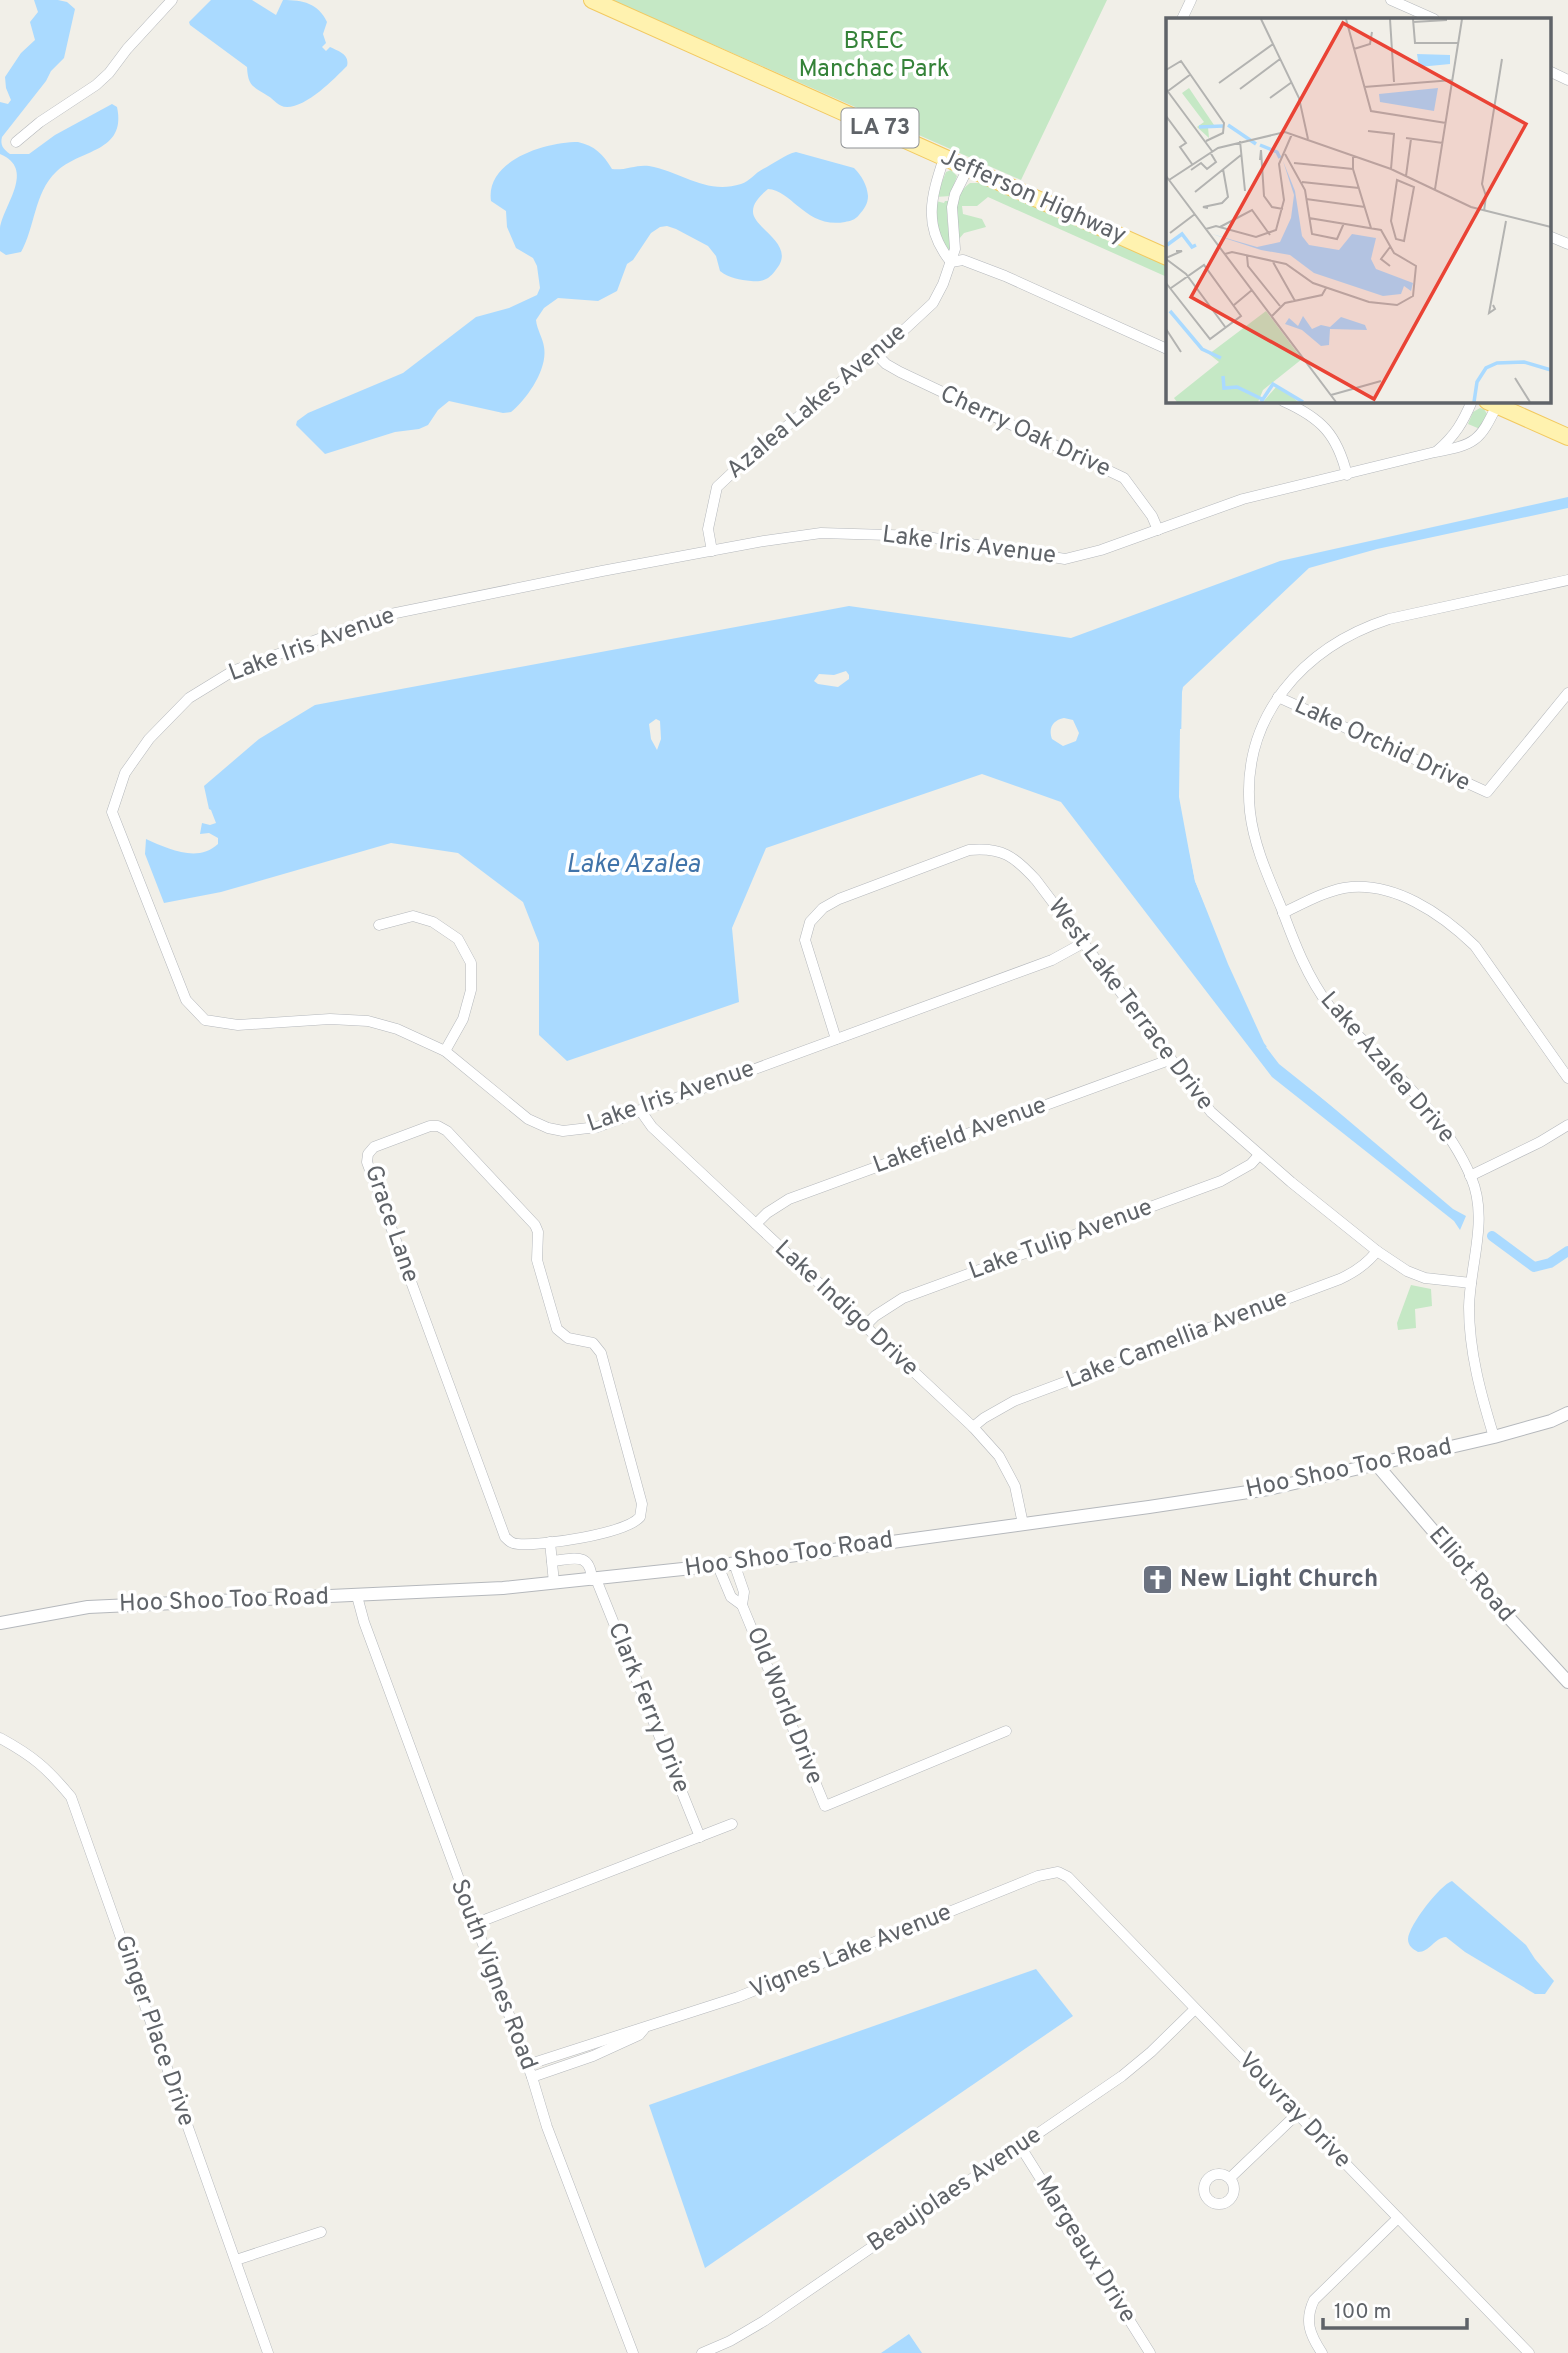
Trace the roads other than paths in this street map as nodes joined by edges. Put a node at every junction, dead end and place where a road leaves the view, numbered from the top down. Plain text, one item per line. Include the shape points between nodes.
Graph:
1 (172, 0) edge
2 (592, 0) edge
3 (1191, 0) edge
4 (1391, 0) edge
5 (1182, 18) edge
6 (1432, 18) edge
7 (1550, 71) edge
8 (1568, 80) edge
9 (16, 142) dead end
10 (944, 158) junction
11 (968, 169) junction
12 (1550, 236) edge
13 (1568, 244) edge
14 (1166, 257) edge
15 (951, 262) junction
16 (1166, 349) edge
17 (875, 353) junction
18 (1285, 402) edge
19 (1472, 402) edge
20 (1492, 403) edge
21 (1568, 437) edge
22 (1436, 452) junction
23 (1347, 475) junction
24 (1158, 530) junction
25 (712, 551) junction
26 (1568, 580) edge
27 (1568, 693) edge
28 (1278, 697) junction
29 (1283, 912) junction
30 (379, 925) dead end
31 (1083, 943) junction
32 (836, 1039) junction
33 (445, 1051) junction
34 (1169, 1060) junction
35 (1568, 1078) edge
36 (640, 1110) junction
37 (1568, 1125) edge
38 (1259, 1155) junction
39 (1470, 1176) junction
40 (756, 1224) junction
41 (1377, 1251) junction
42 (1471, 1283) junction
43 (864, 1327) junction
44 (1568, 1413) edge
45 (973, 1427) junction
46 (1494, 1437) junction
47 (1377, 1465) junction
48 (1023, 1524) junction
49 (550, 1542) junction
50 (552, 1561) junction
51 (734, 1563) junction
52 (718, 1566) junction
53 (594, 1580) junction
54 (554, 1583) junction
55 (357, 1596) junction
56 (742, 1605) junction
57 (0, 1623) edge
58 (1568, 1682) edge
59 (1006, 1731) dead end
60 (0, 1738) edge
61 (732, 1824) dead end
62 (700, 1837) junction
63 (1058, 1872) joint
64 (474, 1924) junction
65 (1195, 2009) junction
66 (644, 2029) junction
67 (527, 2066) junction
68 (532, 2077) junction
69 (1297, 2114) junction
70 (1020, 2146) junction
71 (1230, 2178) dead end
72 (1398, 2218) junction
73 (321, 2232) dead end
74 (236, 2260) junction
75 (268, 2353) edge
76 (633, 2353) edge
77 (702, 2353) edge
78 (1150, 2353) edge
79 (1322, 2353) edge
80 (1529, 2353) edge

1 - 9 street via 96,85
2 - 10 main road, Jefferson Highway / LA 73
3 - 5 street
4 - 6 street
7 - 8 street
10 - 11 main road, Jefferson Highway / LA 73
10 - 15 street via 930,207 943,253
11 - 14 main road, Jefferson Highway / LA 73
11 - 15 street, Azalea Lakes Avenue via 952,207 955,249
12 - 13 street
15 - 16 street via 963,260 1005,276
15 - 17 street, Azalea Lakes Avenue via 933,303
17 - 24 street, Cherry Oak Drive via 918,382 1124,478
17 - 25 street, Azalea Lakes Avenue via 717,487 708,529
18 - 23 street via 1306,412 1330,433
19 - 22 street via 1453,438
20 - 21 main road
20 - 22 street, Lake Iris Avenue via 1478,439 1461,448
22 - 23 street, Lake Iris Avenue
23 - 24 street, Lake Iris Avenue via 1243,499
24 - 25 street, Lake Iris Avenue via 1065,559 921,536 821,533
25 - 33 street, Lake Iris Avenue via 381,616 285,650 233,671 189,698 149,739 125,773 113,812 186,1000 205,1020 237,1025 368,1021
26 - 28 street, Lake Azalea Drive via 1363,627 1315,658
27 - 28 street, Lake Orchid Drive via 1487,792
28 - 29 street, Lake Azalea Drive via 1254,750 1250,810 1259,854
29 - 35 street via 1360,886 1391,893 1433,912 1456,928 1486,960
29 - 39 street, Lake Azalea Drive via 1309,975 1331,1008 1434,1118
30 - 33 street via 413,916 433,922 458,939 471,963 471,990 463,1019
31 - 32 street, Lake Iris Avenue via 1052,960
31 - 32 street, West Lake Terrace Drive via 1019,862 988,849 969,850 839,899 810,922 805,940
31 - 34 street, West Lake Terrace Drive
32 - 36 street, Lake Iris Avenue
33 - 36 street, Lake Iris Avenue via 528,1119 548,1128 597,1127
34 - 38 street, West Lake Terrace Drive via 1211,1112
34 - 40 street, Lakefield Avenue via 789,1199
36 - 40 street, Lake Indigo Drive via 652,1127
37 - 39 street
38 - 41 street, West Lake Terrace Drive
38 - 43 street, Lake Tulip Avenue via 1221,1181 903,1298
39 - 42 street, Lake Azalea Drive via 1479,1218
40 - 43 street, Lake Indigo Drive
41 - 42 street, West Lake Terrace Drive via 1425,1278
41 - 45 street, Lake Camellia Avenue via 1363,1266 1340,1279 1014,1401
42 - 46 street, Lake Azalea Drive via 1474,1359
43 - 45 street, Lake Indigo Drive
44 - 46 street, Hoo Shoo Too Road
45 - 48 street, Lake Indigo Drive via 999,1456 1015,1486
46 - 47 street, Hoo Shoo Too Road
47 - 48 street, Hoo Shoo Too Road via 1268,1489
47 - 58 street, Elliot Road
48 - 51 street, Hoo Shoo Too Road
49 - 49 street, Grace Lane via 518,1544 505,1536 367,1162 374,1147 430,1126 447,1131 532,1220 538,1232 537,1259 557,1329 568,1338 593,1343 601,1353 642,1513 627,1527
49 - 50 street
50 - 53 street via 586,1561
50 - 54 street
51 - 52 street, Hoo Shoo Too Road
51 - 56 street, Old World Drive via 744,1592
52 - 53 street, Hoo Shoo Too Road
52 - 56 street, Old World Drive via 731,1597
53 - 54 street, Hoo Shoo Too Road
53 - 62 street, Clark Ferry Drive
54 - 55 street, Hoo Shoo Too Road
55 - 57 street, Hoo Shoo Too Road via 88,1607
55 - 64 street, South Vignes Road
56 - 59 street, Old World Drive via 825,1806
60 - 74 street, Ginger Place Drive via 51,1772 71,1797
61 - 62 street
62 - 64 street
63 - 65 street, Vouvray Drive via 1068,1877
63 - 66 street, Vignes Lake Avenue
64 - 67 street, South Vignes Road
65 - 69 street, Vouvray Drive
65 - 70 street, Beaujolaes Avenue via 1131,2069
66 - 67 street, Vignes Lake Avenue
66 - 68 street, Vignes Lake Avenue via 593,2056
67 - 68 street, South Vignes Road
68 - 76 street, South Vignes Road
69 - 71 street
69 - 72 street, Vouvray Drive
70 - 77 street, Beaujolaes Avenue via 764,2322
70 - 78 street, Margeaux Drive
72 - 79 street via 1314,2301 1308,2326
72 - 80 street, Vouvray Drive
73 - 74 street
74 - 75 street, Ginger Place Drive

